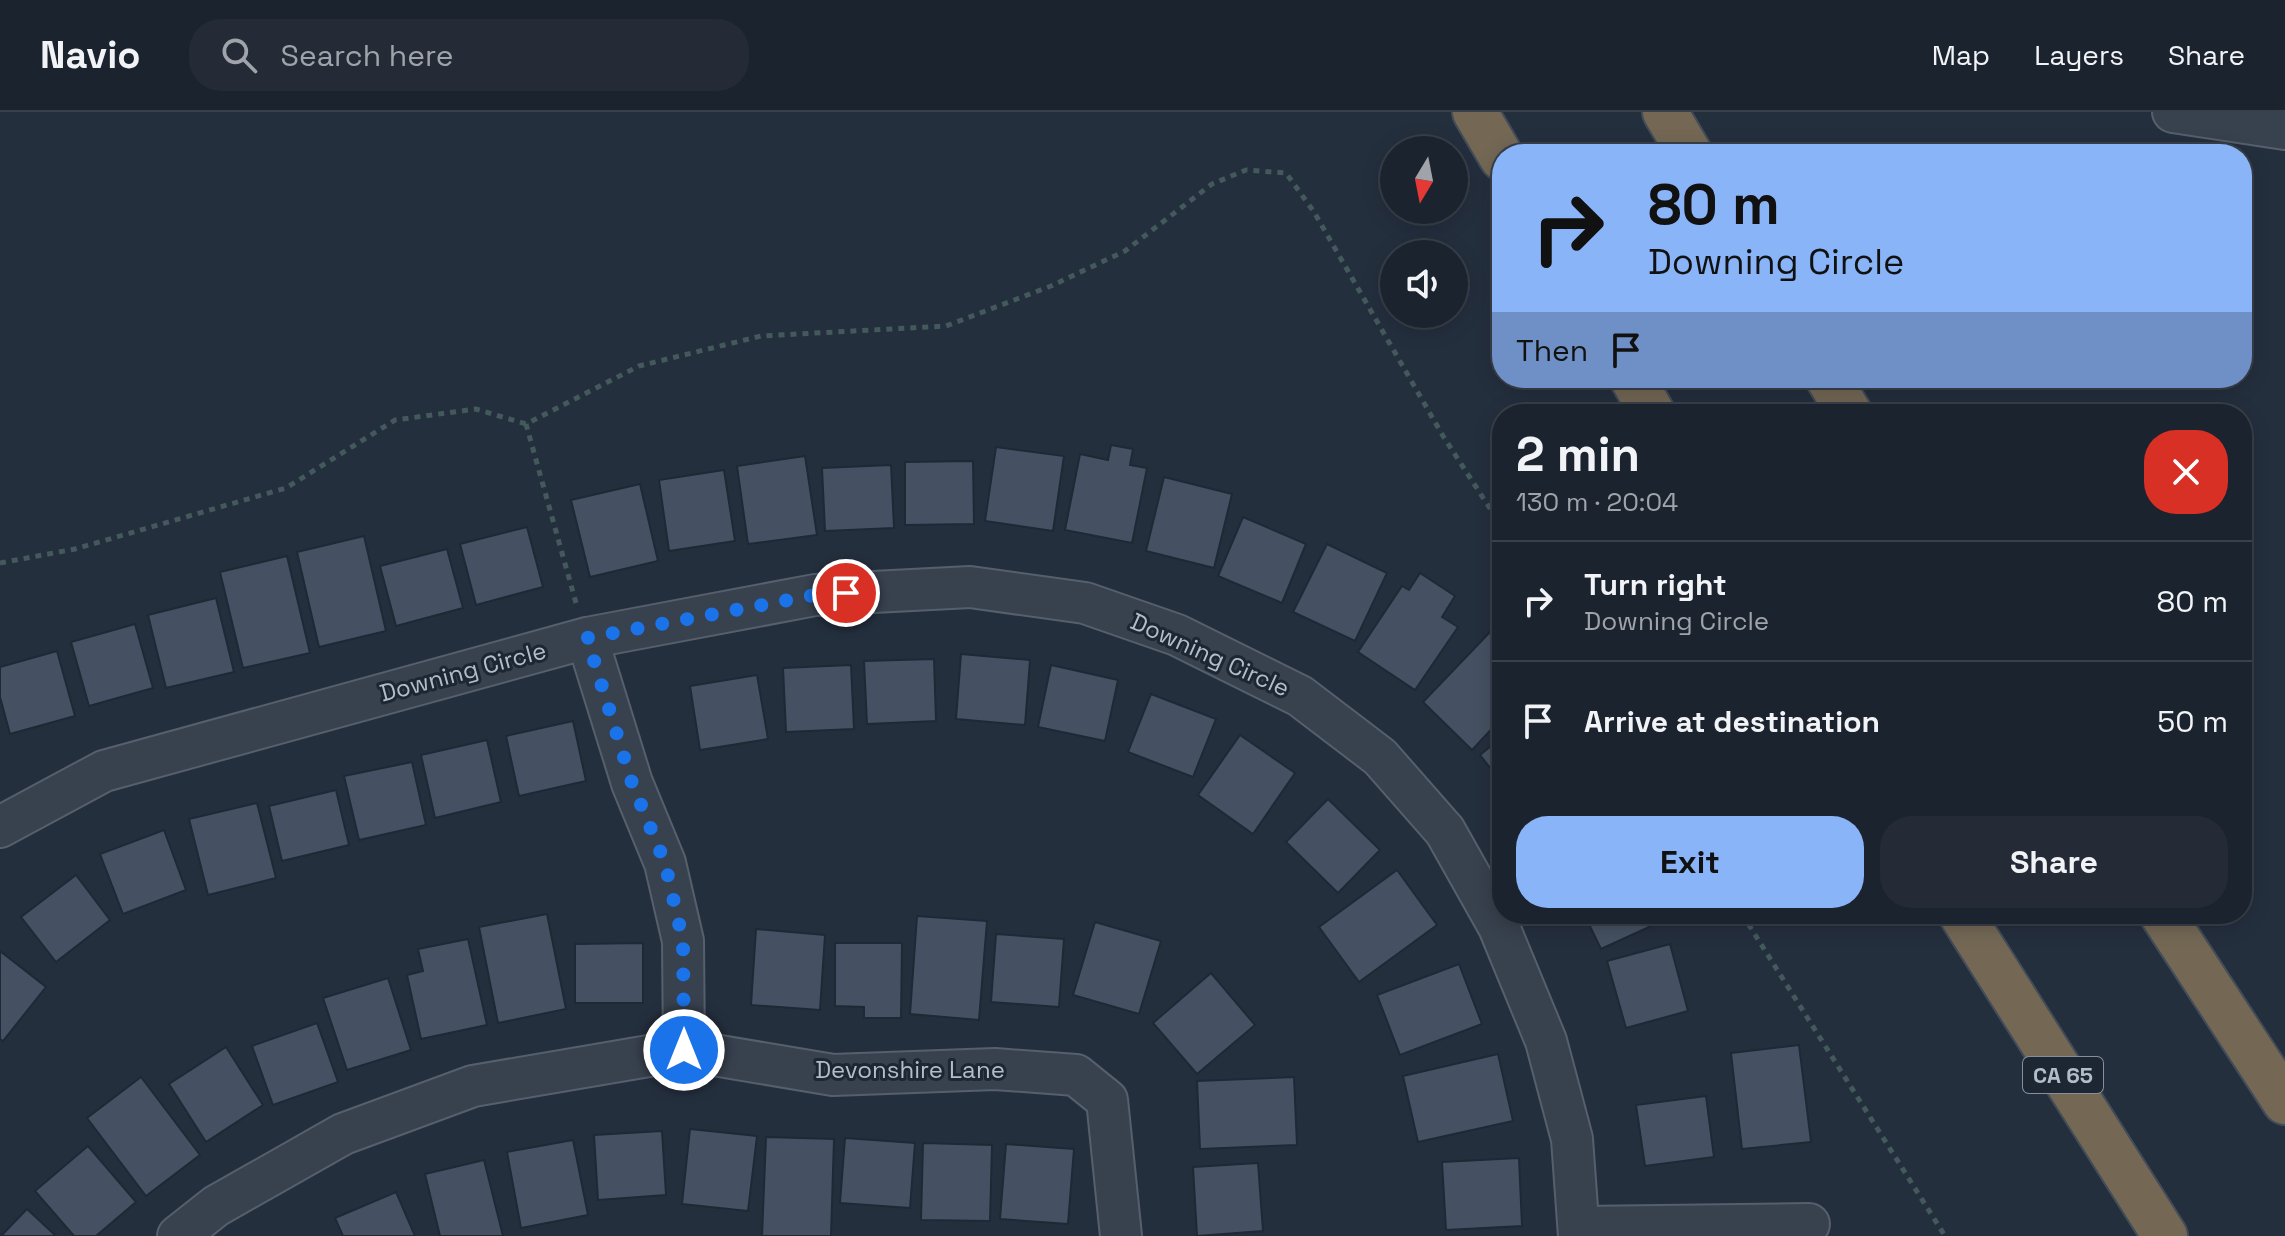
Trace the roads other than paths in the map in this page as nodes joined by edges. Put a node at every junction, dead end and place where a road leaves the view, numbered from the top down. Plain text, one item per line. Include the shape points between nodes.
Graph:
1 (1475, 112) edge
2 (1665, 112) edge
3 (2173, 112) edge
4 (2285, 129) edge
5 (1494, 144) edge
6 (1684, 144) edge
7 (587, 638) junction
8 (0, 827) edge
9 (1492, 915) edge
10 (1497, 924) edge
11 (1967, 924) edge
12 (2169, 924) edge
13 (684, 1050) junction
14 (2285, 1102) edge
15 (1809, 1224) dead end
16 (1580, 1232) edge
17 (178, 1236) edge
18 (1121, 1236) edge
19 (2165, 1236) edge

1 - 5 highway
2 - 6 highway
3 - 4 street
7 - 8 street, Downing Circle via 104,771
7 - 9 street, Downing Circle via 815,595 970,587 1085,603 1177,635 1300,696 1380,757 1445,831
7 - 13 street via 632,783 665,863 683,941
10 - 16 street, Downing Circle via 1550,1055 1572,1139
11 - 19 highway, CA 65
12 - 14 highway
13 - 17 street, Devonshire Lane via 473,1086 343,1134 216,1206
13 - 18 street, Devonshire Lane via 833,1075 995,1069 1076,1075 1107,1100
15 - 16 street

